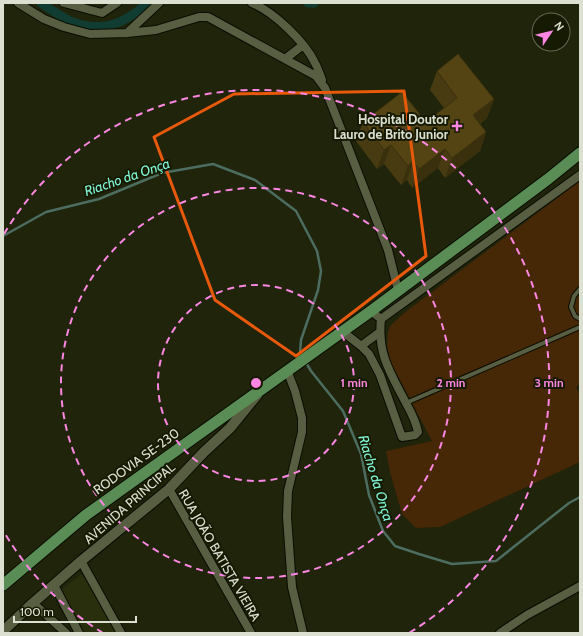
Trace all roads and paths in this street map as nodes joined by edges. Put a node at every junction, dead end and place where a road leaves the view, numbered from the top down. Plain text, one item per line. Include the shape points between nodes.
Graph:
1 (18, 3) edge
2 (64, 3) edge
3 (117, 3) edge
4 (159, 3) edge
5 (252, 3) edge
6 (127, 33) junction
7 (303, 45) junction
8 (285, 59) junction
9 (325, 88) junction
10 (580, 154) edge
11 (580, 175) edge
12 (580, 289) edge
13 (398, 290) junction
14 (370, 311) junction
15 (382, 319) junction
16 (580, 319) edge
17 (580, 327) edge
18 (342, 331) junction
19 (380, 332) junction
20 (361, 346) junction
21 (289, 369) junction
22 (263, 387) junction
23 (406, 403) junction
24 (169, 489) junction
25 (81, 561) junction
26 (3, 585) edge
27 (54, 585) junction
28 (580, 586) edge
29 (33, 603) junction
30 (3, 631) edge
31 (66, 633) edge
32 (79, 633) edge
33 (121, 633) edge
34 (251, 633) edge
35 (302, 633) edge
36 (500, 633) edge

1 - 6 street via 44,20 64,27 90,34
2 - 3 street via 102,12
4 - 6 street
5 - 7 street via 283,23
6 - 8 street via 156,30 208,17
7 - 8 street
7 - 9 street via 315,62
8 - 9 street via 316,76
9 - 13 street via 388,250
10 - 13 main road, RODOVIA SE-230
11 - 15 street
12 - 16 lane via 574,296 571,307 575,316
13 - 14 main road, RODOVIA SE-230
14 - 15 street
14 - 18 main road, RODOVIA SE-230
15 - 19 street
17 - 23 lane
18 - 20 street
18 - 21 main road, RODOVIA SE-230
19 - 20 street
19 - 23 street via 383,354
20 - 23 street via 369,354 380,375 400,434 405,437 418,432
21 - 22 main road, RODOVIA SE-230
21 - 35 street via 302,418 302,432 288,491 287,517 292,586
22 - 24 street, AVENIDA PRINCIPAL via 230,428
22 - 26 main road, RODOVIA SE-230 via 86,515
24 - 25 street, AVENIDA PRINCIPAL
24 - 34 street, RUA JOÃO BATISTA VIEIRA
25 - 27 street, AVENIDA PRINCIPAL
25 - 33 street
27 - 29 street, AVENIDA PRINCIPAL
27 - 32 street
28 - 36 street
29 - 30 street, AVENIDA PRINCIPAL
29 - 31 street

